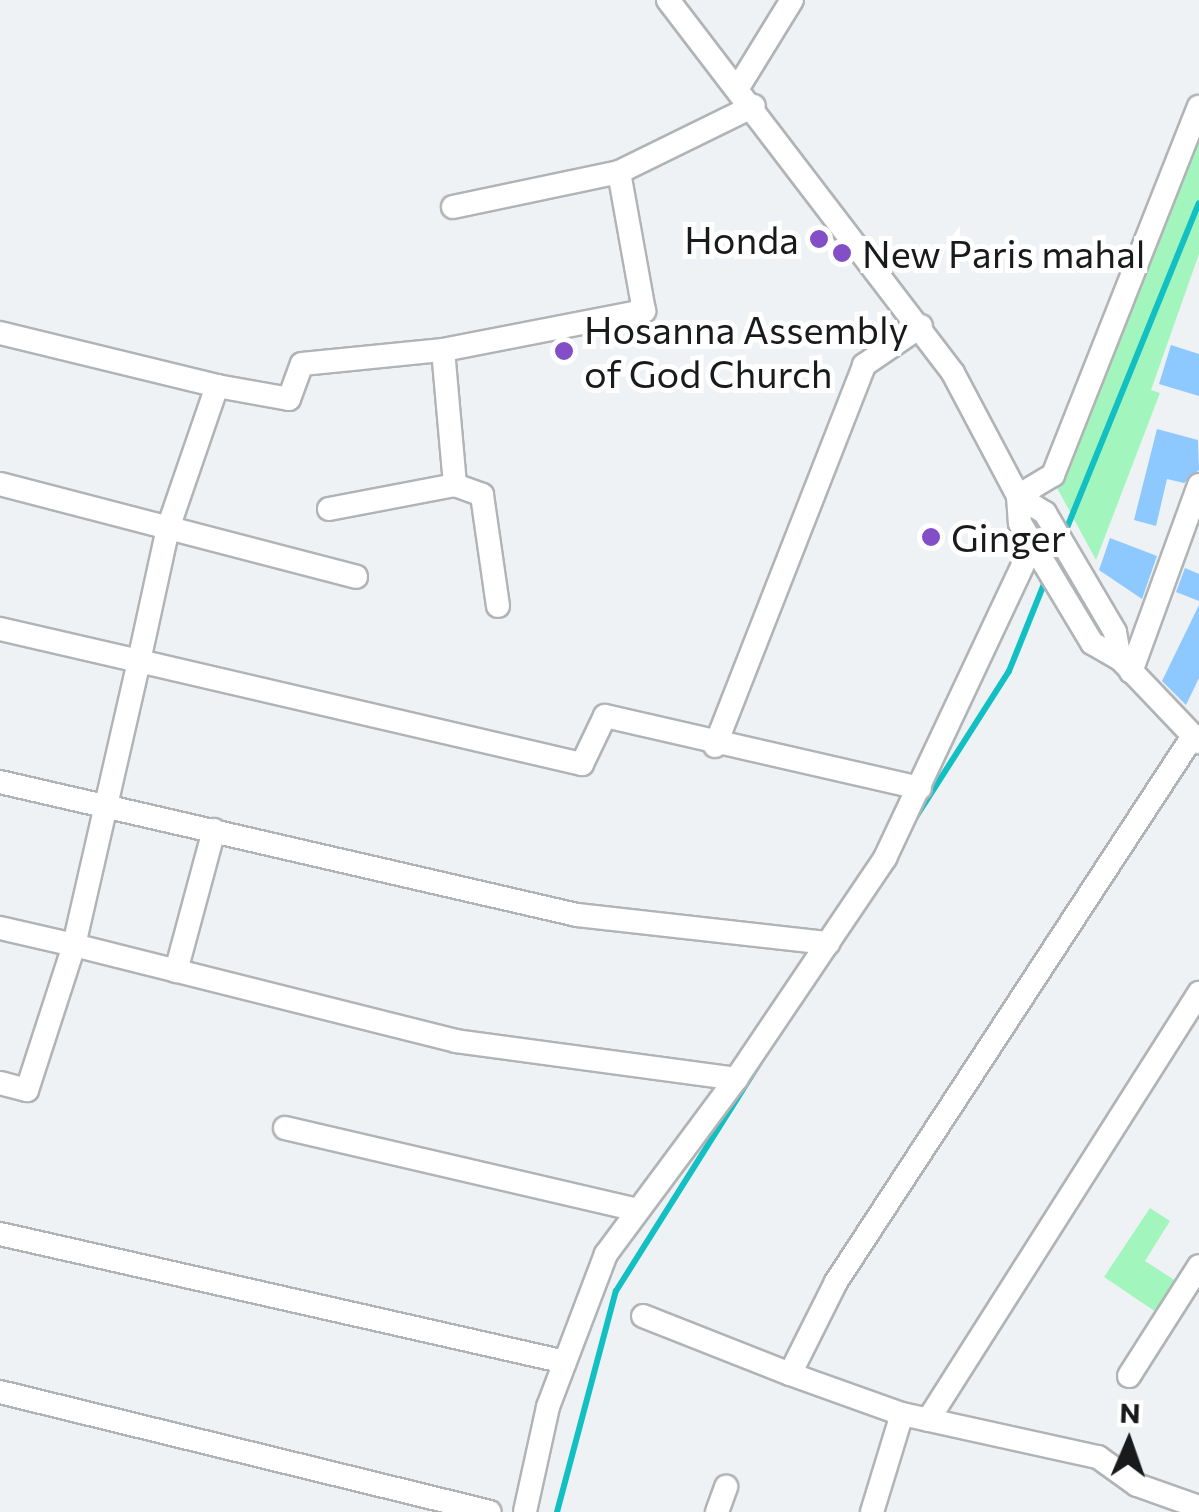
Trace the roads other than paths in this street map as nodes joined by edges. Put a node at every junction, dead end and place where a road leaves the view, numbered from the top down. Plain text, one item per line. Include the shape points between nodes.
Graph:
1 (668, 0) edge
2 (792, 0) edge
3 (738, 86) junction
4 (754, 106) junction
5 (1199, 107) edge
6 (619, 172) junction
7 (453, 207) dead end
8 (920, 326) junction
9 (0, 333) edge
10 (443, 350) junction
11 (217, 386) junction
12 (0, 484) edge
13 (456, 484) junction
14 (1199, 486) edge
15 (1018, 496) junction
16 (328, 509) dead end
17 (168, 528) junction
18 (1032, 544) junction
19 (356, 577) dead end
20 (498, 606) dead end
21 (0, 629) edge
22 (138, 661) junction
23 (1125, 665) junction
24 (1196, 740) edge
25 (715, 746) junction
26 (0, 782) edge
27 (920, 788) junction
28 (106, 805) junction
29 (214, 830) junction
30 (0, 928) edge
31 (828, 942) junction
32 (74, 945) junction
33 (176, 971) junction
34 (1199, 992) edge
35 (736, 1079) junction
36 (0, 1083) edge
37 (285, 1128) dead end
38 (638, 1210) junction
39 (0, 1234) edge
40 (1199, 1266) edge
41 (644, 1316) dead end
42 (565, 1362) junction
43 (790, 1374) junction
44 (1129, 1376) dead end
45 (0, 1392) edge
46 (902, 1414) junction
47 (928, 1420) junction
48 (726, 1487) dead end
49 (1199, 1507) edge
50 (490, 1512) edge
51 (525, 1512) edge
52 (717, 1512) edge
53 (872, 1512) edge

1 - 3 street
2 - 3 street
3 - 4 street
4 - 6 street
4 - 8 street
5 - 15 street via 1054,475
6 - 7 street
6 - 10 street via 644,311
8 - 15 street
8 - 25 street via 864,365
9 - 11 street
10 - 11 street via 302,364 289,399
10 - 13 street
11 - 17 street
12 - 17 street
13 - 16 street
13 - 20 street via 482,494
14 - 23 street
15 - 18 street
15 - 23 street via 1046,513 1115,632
17 - 19 street
17 - 22 street
18 - 23 street via 1092,643
18 - 27 street
21 - 22 street
22 - 25 street via 582,764 605,716
22 - 28 street
23 - 24 street
24 - 43 street via 836,1282
25 - 27 street
26 - 28 street
27 - 31 street
28 - 29 street
28 - 32 street
29 - 31 street via 578,915
29 - 33 street
30 - 32 street
31 - 35 street
32 - 33 street
32 - 36 street via 27,1090
33 - 35 street via 456,1041
34 - 47 street
35 - 38 street
37 - 38 street
38 - 42 street via 606,1254
39 - 42 street
40 - 44 street
41 - 43 street
42 - 51 street
43 - 46 street
45 - 50 street
46 - 47 street
46 - 53 street
47 - 49 street via 1098,1457 1137,1485
48 - 52 street

